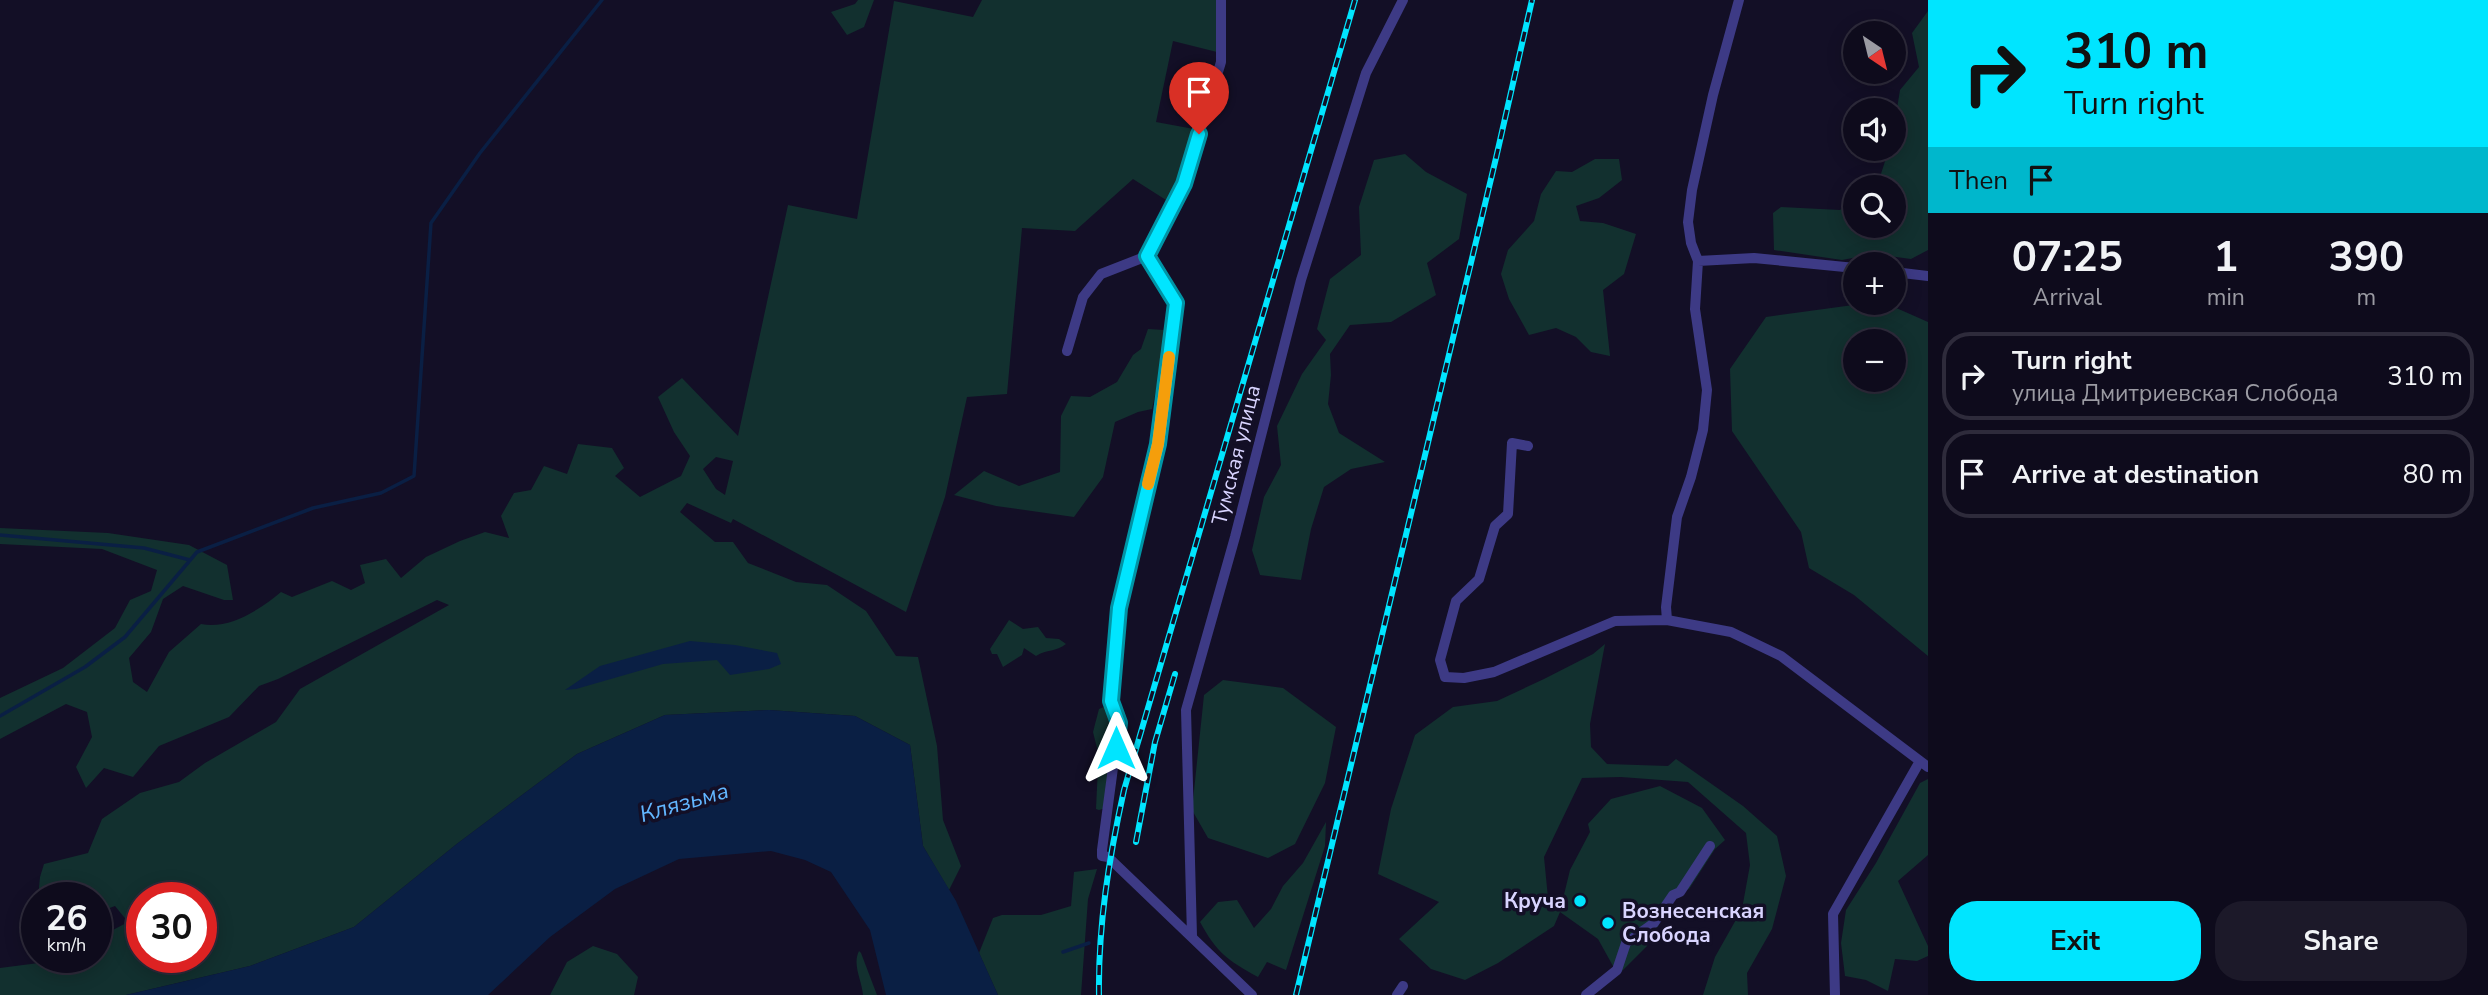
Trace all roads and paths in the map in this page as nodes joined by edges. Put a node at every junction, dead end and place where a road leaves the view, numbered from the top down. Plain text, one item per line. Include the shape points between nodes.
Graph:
1 (1221, 0) edge
2 (1403, 0) edge
3 (1740, 0) edge
4 (1147, 256) junction
5 (1698, 261) junction
6 (1843, 267) edge
7 (1906, 273) edge
8 (1928, 276) edge
9 (1067, 351) dead end
10 (1528, 446) dead end
11 (1667, 620) junction
12 (1924, 764) edge
13 (1710, 846) dead end
14 (1192, 936) junction
15 (1252, 995) edge
16 (1586, 995) edge
17 (1835, 995) edge

1 - 4 street via 1220,62 1184,184
2 - 14 street, Тумская улица via 1366,73 1301,280 1186,710
3 - 5 street via 1692,190 1688,222
4 - 9 street via 1101,274 1083,297
4 - 14 street via 1176,303 1158,444 1119,608 1111,701 1119,723 1102,856
5 - 6 street via 1754,258
5 - 11 street via 1695,309 1707,390 1703,430 1676,517
7 - 8 street
10 - 11 street via 1513,443 1508,514 1495,526 1479,579 1456,601 1440,660 1445,677 1494,672 1615,621
11 - 12 street via 1731,632 1781,656
12 - 17 street via 1833,914
13 - 16 street via 1654,923 1626,943 1617,970
14 - 15 street

